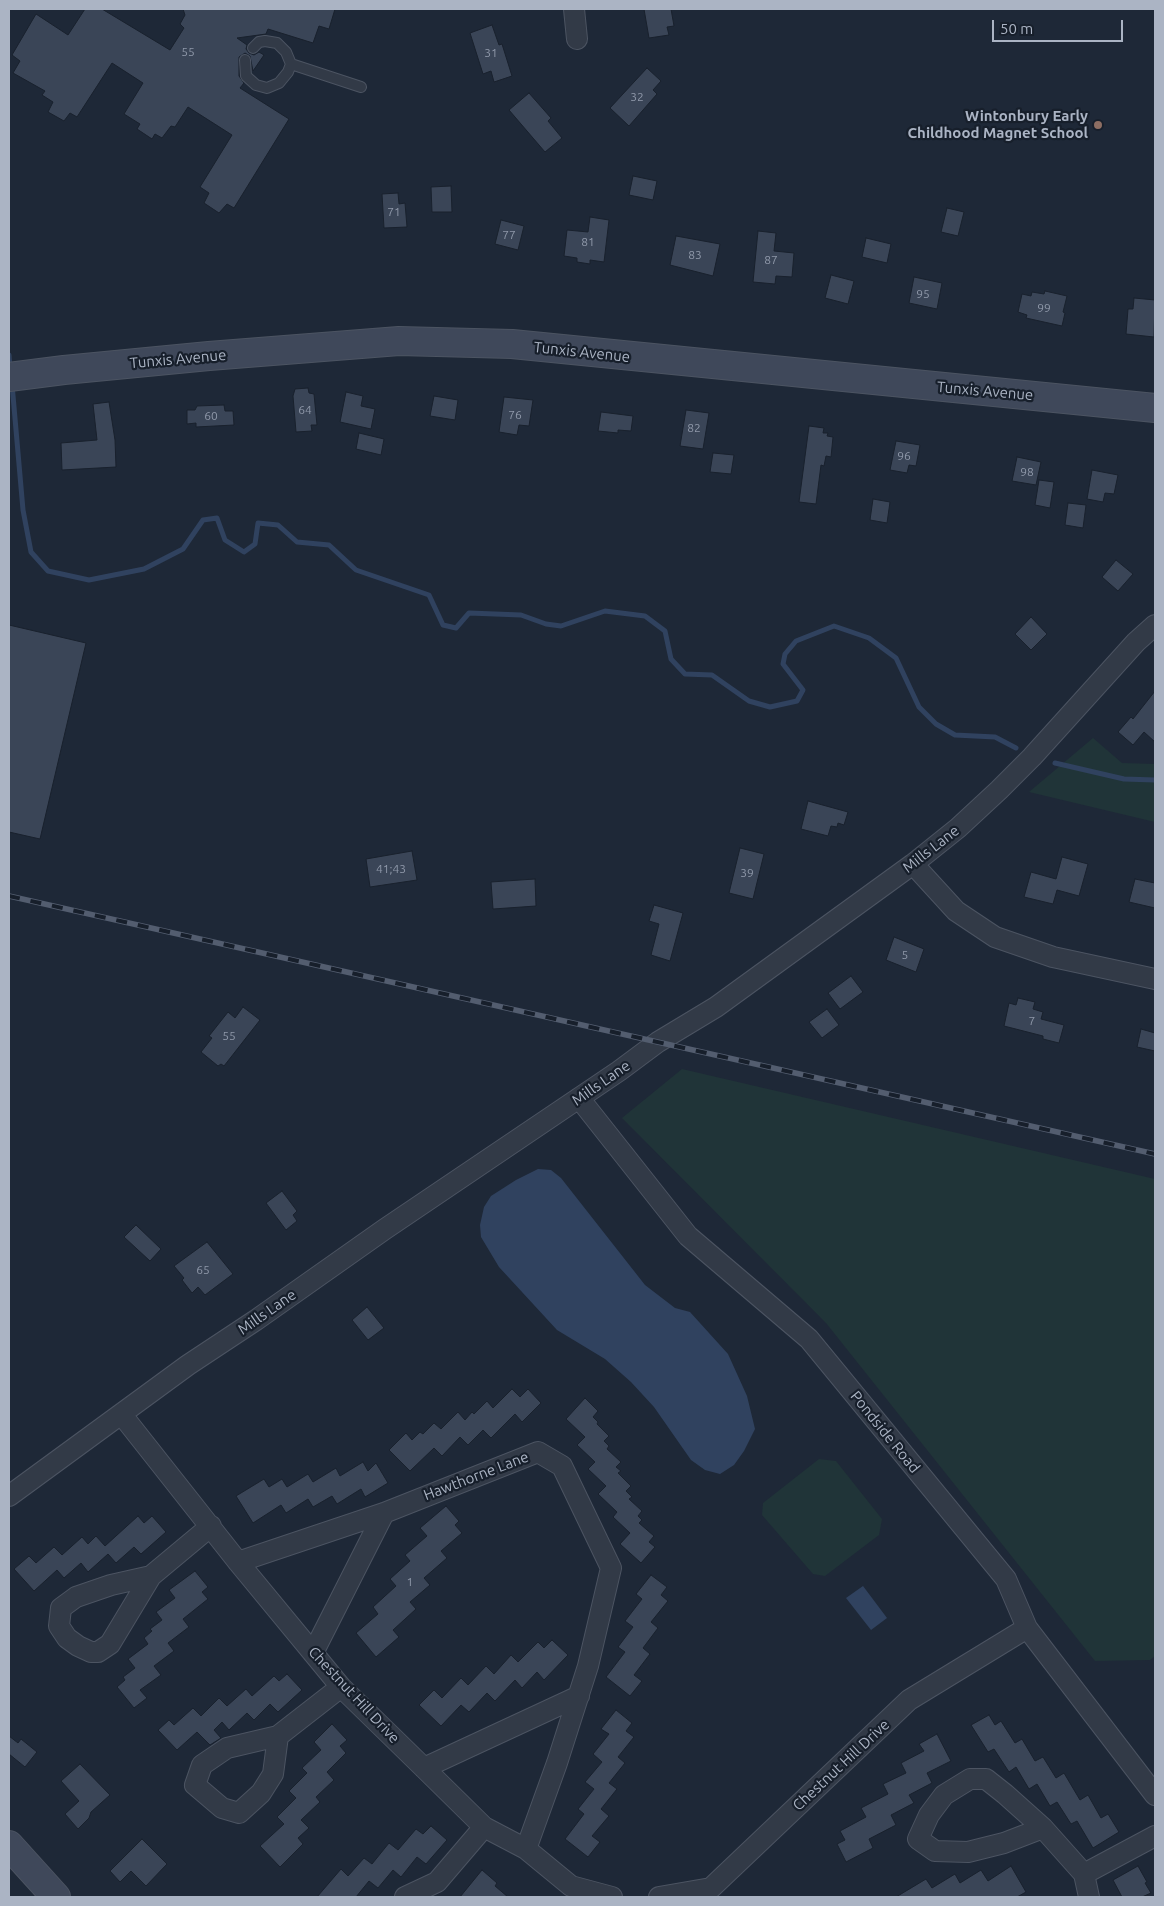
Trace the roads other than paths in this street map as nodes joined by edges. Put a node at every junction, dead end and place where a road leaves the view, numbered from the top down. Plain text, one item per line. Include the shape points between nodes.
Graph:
1 (574, 9) edge
2 (577, 39) dead end
3 (253, 48) dead end
4 (245, 60) dead end
5 (291, 64) junction
6 (361, 87) dead end
7 (15, 376) edge
8 (1155, 408) edge
9 (1155, 625) edge
10 (913, 864) junction
11 (1155, 979) edge
12 (579, 1098) junction
13 (122, 1415) junction
14 (9, 1496) edge
15 (384, 1513) junction
16 (211, 1526) junction
17 (238, 1562) junction
18 (151, 1576) junction
19 (1027, 1628) junction
20 (313, 1653) junction
21 (341, 1686) junction
22 (579, 1696) junction
23 (278, 1736) dead end
24 (424, 1768) junction
25 (1155, 1795) edge
26 (484, 1827) junction
27 (1043, 1828) junction
28 (1155, 1836) edge
29 (9, 1845) edge
30 (526, 1849) junction
31 (1084, 1874) junction
32 (435, 1889) edge
33 (56, 1897) edge
34 (405, 1897) edge
35 (612, 1897) edge
36 (659, 1897) edge
37 (1089, 1897) edge

1 - 2 street
3 - 5 lane via 259,42 277,43
4 - 5 lane via 246,76 256,85 267,88 279,83
5 - 6 lane
7 - 8 main road, Tunxis Avenue via 399,341 512,344
9 - 10 street, Mills Lane via 999,790
10 - 11 street via 956,911 995,937 1053,957
10 - 12 street, Mills Lane via 716,1007 658,1042
12 - 13 street, Mills Lane via 188,1365
12 - 19 street, Pondside Road via 688,1236 809,1339 1006,1579
13 - 14 street, Mills Lane
13 - 16 street, Chestnut Hill Drive
15 - 17 street, Hawthorne Lane
15 - 20 street
15 - 22 street, Hawthorne Lane via 538,1452 562,1466 611,1568
16 - 17 street, Chestnut Hill Drive
16 - 18 street
17 - 20 street, Chestnut Hill Drive
18 - 18 street via 110,1644 98,1652 78,1646 59,1626 60,1608 76,1597
19 - 25 street, Pondside Road
19 - 36 street, Chestnut Hill Drive via 909,1700 711,1888
20 - 21 street, Chestnut Hill Drive
21 - 23 street
21 - 24 street, Chestnut Hill Drive
22 - 24 street
22 - 30 street, Hawthorne Lane
24 - 26 street, Chestnut Hill Drive
26 - 30 street, Chestnut Hill Drive
26 - 32 street
27 - 27 street via 986,1779 970,1779 944,1795 929,1815 918,1839 935,1851 968,1852
27 - 31 street
28 - 31 street
29 - 33 main road
30 - 35 street, Chestnut Hill Drive via 571,1886
31 - 37 street
32 - 34 street

